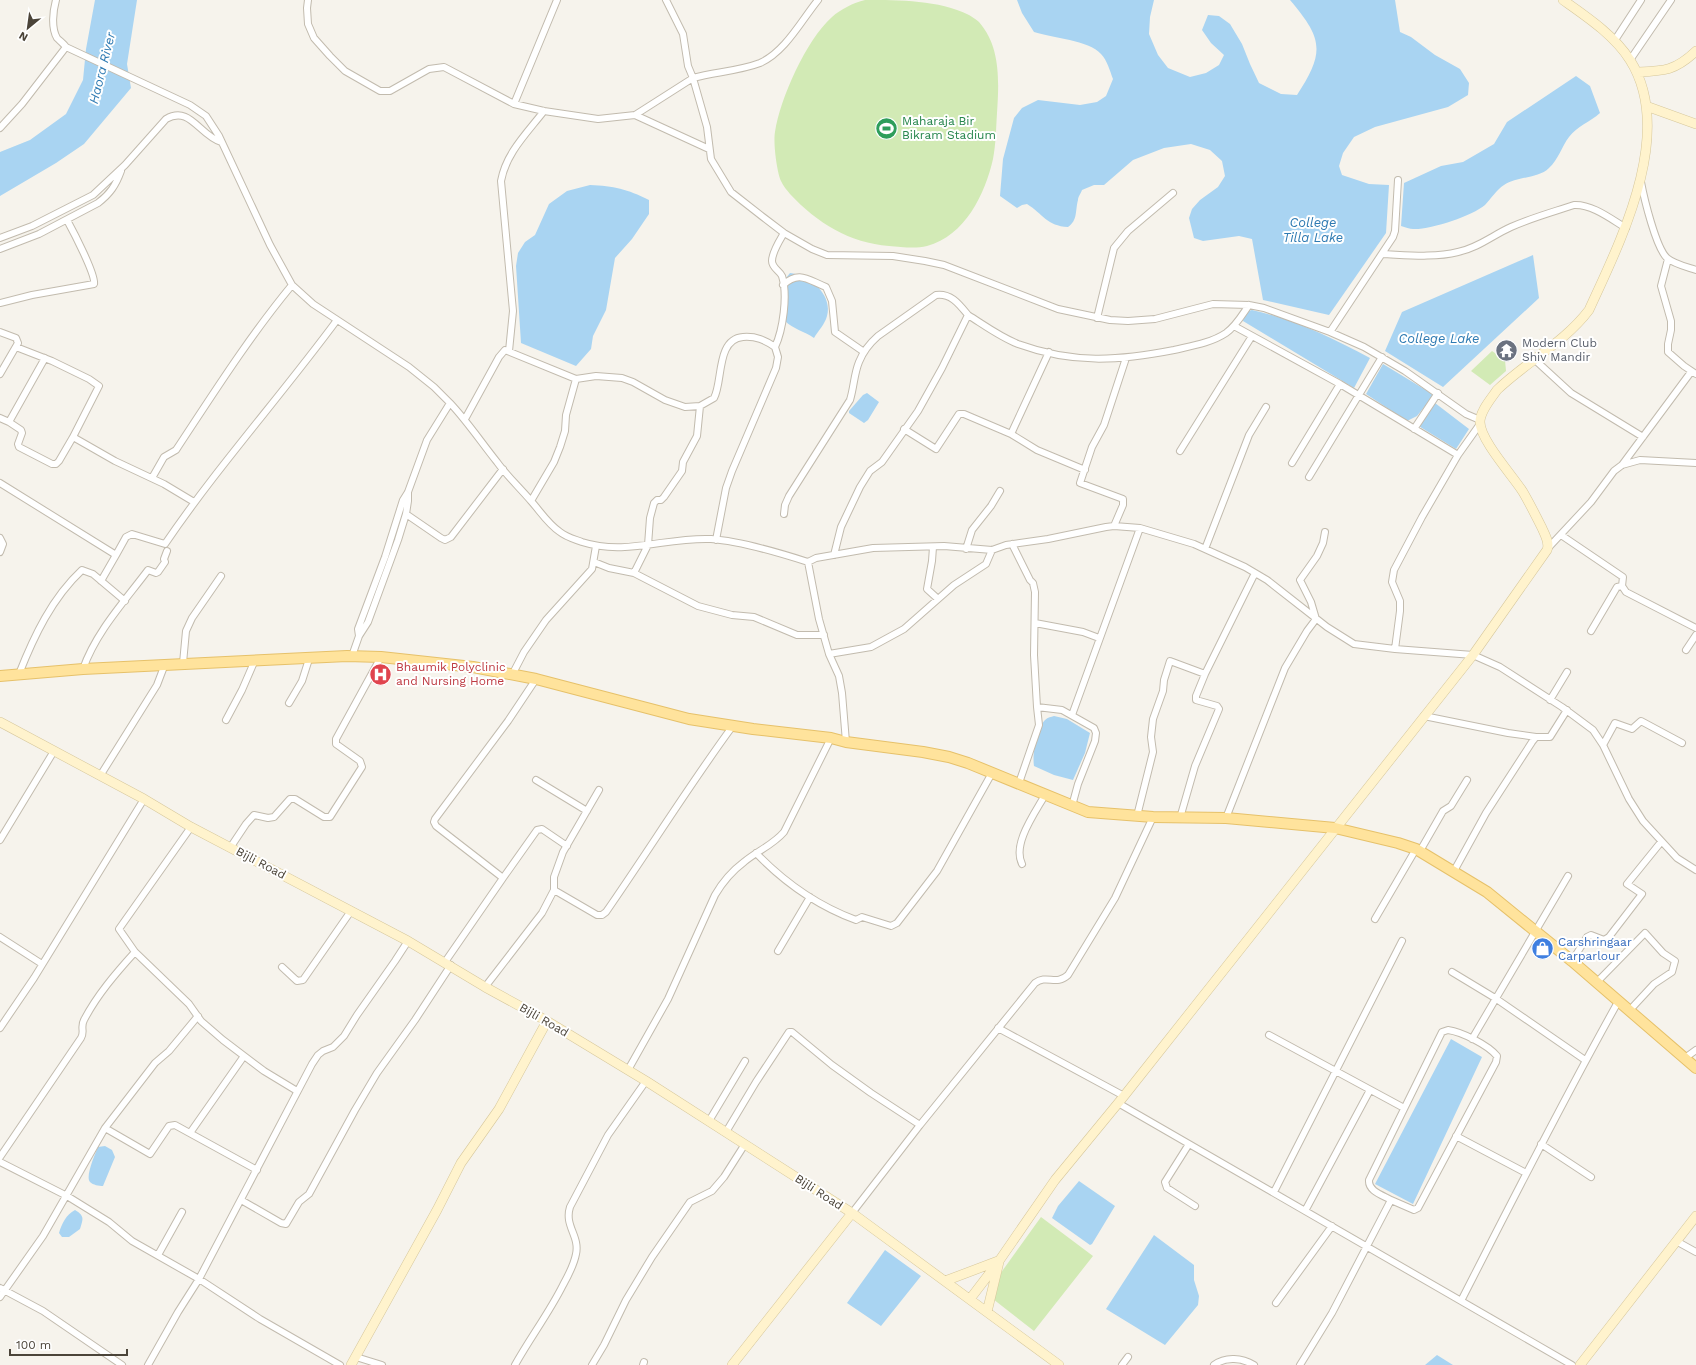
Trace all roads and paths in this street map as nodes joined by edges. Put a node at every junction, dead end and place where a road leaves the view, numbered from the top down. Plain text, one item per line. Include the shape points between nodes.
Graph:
1 (56, 0) edge
2 (308, 0) edge
3 (557, 0) edge
4 (666, 0) edge
5 (818, 0) edge
6 (1563, 0) edge
7 (1641, 0) edge
8 (1671, 0) edge
9 (1615, 40) junction
10 (66, 47) junction
11 (1696, 52) edge
12 (1630, 60) junction
13 (1637, 72) junction
14 (693, 78) junction
15 (514, 104) junction
16 (1646, 106) junction
17 (544, 111) junction
18 (635, 115) junction
19 (1696, 124) edge
20 (0, 128) edge
21 (221, 142) junction
22 (709, 149) junction
23 (122, 167) junction
24 (1640, 179) junction
25 (1398, 180) dead end
26 (1174, 193) dead end
27 (67, 220) junction
28 (1626, 228) junction
29 (784, 232) junction
30 (0, 238) edge
31 (0, 249) edge
32 (1382, 254) junction
33 (1668, 259) junction
34 (1696, 270) edge
35 (292, 285) junction
36 (783, 285) junction
37 (0, 303) edge
38 (1249, 305) junction
39 (968, 315) junction
40 (1097, 318) junction
41 (337, 320) junction
42 (1234, 326) junction
43 (0, 332) edge
44 (1330, 332) junction
45 (1252, 336) junction
46 (16, 347) junction
47 (775, 347) junction
48 (509, 351) junction
49 (864, 352) junction
50 (1049, 352) junction
51 (1382, 357) junction
52 (45, 358) junction
53 (1126, 358) junction
54 (1534, 359) junction
55 (1694, 373) edge
56 (0, 374) edge
57 (576, 379) junction
58 (1340, 384) junction
59 (1438, 393) junction
60 (1360, 396) junction
61 (450, 403) junction
62 (700, 406) junction
63 (1266, 407) dead end
64 (0, 418) edge
65 (465, 419) junction
66 (9, 422) junction
67 (1480, 422) junction
68 (904, 429) junction
69 (1414, 429) junction
70 (1011, 434) junction
71 (73, 437) junction
72 (1643, 437) junction
73 (1180, 452) dead end
74 (1458, 455) junction
75 (1292, 463) dead end
76 (1696, 463) edge
77 (1622, 465) junction
78 (503, 469) junction
79 (1085, 470) junction
80 (1309, 477) dead end
81 (152, 478) junction
82 (0, 483) edge
83 (1000, 491) dead end
84 (408, 492) junction
85 (531, 501) junction
86 (194, 502) junction
87 (406, 514) junction
88 (784, 514) dead end
89 (1114, 526) junction
90 (1140, 528) junction
91 (1325, 532) dead end
92 (1561, 535) junction
93 (0, 538) edge
94 (716, 540) junction
95 (1012, 544) junction
96 (648, 545) junction
97 (596, 546) junction
98 (933, 547) junction
99 (1548, 547) junction
100 (966, 549) junction
101 (1205, 549) junction
102 (992, 550) junction
103 (167, 551) dead end
104 (0, 552) edge
105 (116, 555) junction
106 (834, 555) junction
107 (594, 562) junction
108 (808, 562) junction
109 (634, 572) junction
110 (1255, 573) junction
111 (221, 576) dead end
112 (101, 581) junction
113 (1622, 586) junction
114 (938, 599) junction
115 (125, 601) junction
116 (1316, 619) junction
117 (1035, 623) junction
118 (1696, 628) edge
119 (1591, 630) dead end
120 (1696, 634) edge
121 (824, 635) junction
122 (359, 636) junction
123 (1099, 638) junction
124 (1395, 649) junction
125 (1686, 650) dead end
126 (829, 654) junction
127 (1473, 655) junction
128 (352, 656) junction
129 (381, 657) junction
130 (309, 659) junction
131 (255, 660) junction
132 (183, 663) junction
133 (165, 664) junction
134 (83, 669) junction
135 (1567, 672) dead end
136 (19, 674) junction
137 (1205, 674) junction
138 (512, 675) junction
139 (0, 676) edge
140 (536, 679) junction
141 (1550, 700) junction
142 (289, 703) dead end
143 (1037, 707) junction
144 (1567, 710) junction
145 (1072, 715) junction
146 (1424, 716) junction
147 (226, 720) dead end
148 (0, 722) edge
149 (732, 727) junction
150 (1536, 737) junction
151 (831, 738) junction
152 (846, 742) junction
153 (1682, 743) dead end
154 (1603, 745) junction
155 (54, 751) junction
156 (992, 773) junction
157 (100, 776) junction
158 (536, 780) dead end
159 (1467, 780) dead end
160 (1019, 783) junction
161 (599, 790) dead end
162 (1044, 795) junction
163 (144, 799) junction
164 (1072, 806) junction
165 (587, 811) junction
166 (1137, 816) junction
167 (1153, 817) junction
168 (1180, 818) junction
169 (1226, 818) junction
170 (190, 827) junction
171 (1334, 828) junction
172 (0, 840) edge
173 (1661, 842) junction
174 (567, 846) junction
175 (230, 848) junction
176 (1418, 850) junction
177 (756, 853) junction
178 (1022, 864) dead end
179 (1696, 870) edge
180 (1454, 871) junction
181 (1568, 876) dead end
182 (503, 878) junction
183 (554, 890) junction
184 (810, 898) junction
185 (351, 911) junction
186 (1375, 919) dead end
187 (1535, 931) junction
188 (0, 937) edge
189 (408, 941) junction
190 (1402, 941) dead end
191 (778, 951) dead end
192 (135, 952) junction
193 (1572, 961) junction
194 (42, 964) junction
195 (448, 964) junction
196 (282, 968) dead end
197 (1452, 972) dead end
198 (1596, 983) junction
199 (485, 987) junction
200 (1495, 998) junction
201 (1618, 1002) junction
202 (1628, 1011) junction
203 (198, 1016) junction
204 (547, 1020) junction
205 (0, 1028) edge
206 (998, 1028) junction
207 (1270, 1035) dead end
208 (1472, 1039) junction
209 (1696, 1050) edge
210 (244, 1056) junction
211 (1685, 1058) junction
212 (1585, 1060) junction
213 (745, 1061) dead end
214 (1696, 1068) edge
215 (628, 1070) junction
216 (1335, 1071) junction
217 (646, 1081) junction
218 (1370, 1090) junction
219 (296, 1091) junction
220 (1121, 1099) junction
221 (1404, 1108) junction
222 (709, 1122) junction
223 (920, 1125) junction
224 (105, 1128) junction
225 (726, 1132) junction
226 (190, 1133) junction
227 (1456, 1136) junction
228 (745, 1144) junction
229 (1189, 1144) junction
230 (1541, 1144) junction
231 (0, 1157) edge
232 (0, 1162) edge
233 (257, 1170) junction
234 (1526, 1173) junction
235 (1591, 1177) dead end
236 (1274, 1192) junction
237 (67, 1196) junction
238 (241, 1200) junction
239 (1391, 1200) junction
240 (1195, 1206) dead end
241 (1305, 1211) junction
242 (182, 1212) dead end
243 (852, 1213) junction
244 (1696, 1216) edge
245 (1332, 1226) junction
246 (1676, 1241) junction
247 (1367, 1246) junction
248 (1696, 1252) edge
249 (158, 1255) junction
250 (999, 1261) junction
251 (199, 1279) junction
252 (945, 1281) junction
253 (3, 1289) edge
254 (0, 1297) edge
255 (970, 1299) junction
256 (1461, 1301) junction
257 (1276, 1303) dead end
258 (987, 1312) junction
259 (1128, 1358) dead end
260 (353, 1361) edge
261 (122, 1365) edge
262 (148, 1365) edge
263 (340, 1365) edge
264 (382, 1365) edge
265 (515, 1365) edge
266 (592, 1365) edge
267 (732, 1365) edge
268 (1059, 1365) edge
269 (1122, 1365) edge
270 (1214, 1365) edge
271 (1254, 1365) edge
272 (1300, 1365) edge
273 (1572, 1365) edge
274 (1580, 1365) edge

1 - 10 street via 54,29 57,38
2 - 15 street via 308,24 314,38 345,71 380,90 390,91 429,69 444,66
3 - 15 street
4 - 14 street via 683,34 688,66
5 - 14 street via 783,45 766,60
6 - 9 street
7 - 9 street
8 - 12 street
9 - 12 street
10 - 20 street
10 - 21 street via 190,105 206,116
11 - 13 street via 1675,67
12 - 13 street
13 - 16 street
14 - 18 street
14 - 22 street via 707,127
15 - 17 street
16 - 19 street
16 - 24 street via 1647,128
17 - 18 street via 598,119
17 - 48 street via 517,145 504,168 501,181 513,311
18 - 22 street
21 - 23 street via 208,136 186,116 172,115
21 - 35 street
22 - 29 street via 711,158 731,192
23 - 27 street via 107,197
23 - 30 street via 93,195 32,226
24 - 28 street
24 - 33 street via 1658,242
25 - 32 street via 1395,231
26 - 40 street via 1128,231 1114,248
27 - 31 street
27 - 37 street via 95,281 94,284
28 - 32 street via 1581,204 1526,220 1474,248 1420,256
28 - 54 street via 1589,310 1580,321
29 - 36 street via 772,260 773,266 781,275
29 - 40 street via 812,250 827,255 893,256 944,265 1058,308
32 - 44 street
33 - 34 street
33 - 55 street via 1661,286 1671,321 1668,352
35 - 41 street via 308,300
35 - 81 street via 242,351 176,450 164,457
36 - 47 street via 783,324
36 - 49 street via 790,278 800,276 826,287 832,301 835,332
38 - 40 street via 1213,304 1156,319 1128,321
38 - 42 street
38 - 44 street
39 - 49 street via 951,297 944,294 936,295 878,336
39 - 50 street via 1000,336
39 - 68 street via 926,398
41 - 61 street via 409,367
41 - 86 street
42 - 45 street
42 - 53 street via 1218,337 1198,344
43 - 46 street via 16,338
44 - 51 street
45 - 58 street
45 - 73 street
46 - 52 street
46 - 56 street
47 - 62 street via 758,337 739,337 733,341 723,358 714,398
47 - 94 street via 778,357 776,368 726,488
48 - 57 street
48 - 65 street via 502,352
49 - 88 street via 850,400 789,496
50 - 53 street via 1086,359
50 - 70 street
51 - 59 street
51 - 60 street
52 - 66 street
52 - 71 street via 99,386
53 - 79 street via 1104,425 1092,447
54 - 67 street via 1497,390
54 - 72 street via 1571,393
55 - 72 street
57 - 62 street via 596,376 622,378 674,404 685,407
57 - 85 street via 560,447
58 - 60 street
58 - 75 street
59 - 67 street
59 - 69 street
60 - 69 street
60 - 80 street
61 - 65 street
61 - 84 street via 427,440
62 - 96 street via 697,436 683,462 682,471 664,497 654,503 648,526
63 - 101 street via 1249,435
64 - 66 street
65 - 78 street
66 - 71 street via 22,433 19,446 52,464 59,461
67 - 74 street
67 - 99 street via 1486,440 1523,492
68 - 70 street via 936,449 959,414
68 - 106 street via 882,462 870,471 860,487 840,527
69 - 74 street
70 - 79 street via 1037,450
71 - 81 street
72 - 77 street
74 - 124 street via 1394,570 1392,582 1400,601
76 - 77 street via 1640,460
77 - 92 street via 1614,471 1591,502
78 - 85 street
78 - 87 street via 448,539 444,540
79 - 89 street via 1080,482 1123,499
81 - 86 street
82 - 105 street
83 - 100 street via 972,530
84 - 87 street
84 - 122 street via 358,629
85 - 97 street via 559,532
86 - 105 street via 165,544 132,534 126,538
87 - 122 street via 368,622
89 - 90 street
89 - 95 street
90 - 101 street
90 - 123 street
91 - 116 street via 1317,556 1300,580
92 - 99 street
92 - 113 street via 1623,577
93 - 104 street via 3,544
94 - 96 street via 690,539
94 - 108 street via 772,551
95 - 102 street
95 - 117 street via 1035,592
96 - 97 street via 625,548
96 - 109 street
97 - 107 street
98 - 100 street
98 - 106 street via 874,548
98 - 114 street via 927,589
99 - 127 street
100 - 102 street
101 - 110 street
102 - 114 street via 986,564
103 - 115 street via 165,562 158,572 148,570
105 - 112 street
106 - 108 street
107 - 109 street via 609,568
107 - 138 street via 592,569 534,636
108 - 121 street
109 - 121 street via 698,606 732,615 754,617 797,636
110 - 116 street
110 - 137 street
111 - 132 street via 186,630
112 - 115 street
112 - 136 street via 86,570 75,576 36,634
113 - 118 street via 1626,592
113 - 119 street via 1617,587
114 - 126 street via 904,629 871,647
115 - 134 street via 92,645
116 - 124 street via 1354,644
116 - 169 street via 1285,668
117 - 123 street via 1083,632
117 - 143 street
120 - 125 street
121 - 126 street
122 - 128 street
123 - 145 street
124 - 127 street
126 - 152 street via 839,676
127 - 141 street via 1500,667
127 - 146 street
128 - 129 main road
128 - 130 main road
129 - 138 main road via 473,667
129 - 175 street via 336,739 336,744 360,761 362,767 330,817 324,817 296,799 290,799 274,818 254,815
130 - 131 main road
130 - 142 street via 302,681
131 - 132 main road
131 - 147 street
132 - 133 main road
133 - 134 main road
133 - 157 street via 154,691
134 - 136 main road
135 - 141 street
136 - 139 main road
137 - 166 street via 1170,661 1153,719 1153,752
137 - 168 street via 1196,700 1217,706 1219,709 1195,766
138 - 140 main road
140 - 149 main road via 689,719
140 - 182 street via 434,822 445,834
141 - 144 street
143 - 145 street via 1062,710
143 - 160 street via 1039,725
144 - 150 street via 1550,737
144 - 154 street via 1593,730
145 - 164 street via 1094,728 1096,733
146 - 150 street
146 - 171 street
148 - 155 street, Bijli Road
149 - 151 main road
149 - 183 street via 683,795 650,849 606,912 597,915
150 - 180 street via 1486,812
151 - 152 main road
151 - 177 street via 784,832
152 - 156 main road via 949,757
153 - 154 street via 1642,721 1632,729 1616,724
154 - 173 street via 1628,799 1642,821
155 - 157 street, Bijli Road
155 - 172 street
156 - 160 main road
156 - 184 street via 937,871 897,923 891,926 862,917 856,920
157 - 163 street, Bijli Road
158 - 165 street
159 - 176 street
160 - 162 main road
161 - 165 street
162 - 164 main road
162 - 178 street via 1020,844
163 - 170 street, Bijli Road
163 - 194 street
164 - 166 main road via 1101,814
165 - 174 street
166 - 167 main road
167 - 168 main road
167 - 206 street via 1116,898 1068,976 1057,981 1045,978 1039,980
168 - 169 main road
169 - 171 main road
170 - 175 street, Bijli Road
170 - 192 street via 119,929
171 - 176 main road
171 - 220 street
173 - 179 street via 1677,858
173 - 193 street via 1627,884 1642,894 1609,937 1604,940 1591,935 1587,937
174 - 182 street via 542,829 537,830
174 - 183 street via 554,877
175 - 185 street, Bijli Road
176 - 180 main road
176 - 186 street
177 - 184 street via 778,874
177 - 215 street via 743,862 715,895 668,998
180 - 187 main road via 1487,892
181 - 187 street
182 - 195 street
183 - 199 street via 538,920
184 - 191 street
185 - 189 street, Bijli Road
185 - 196 street via 303,980 297,981
187 - 193 main road
187 - 200 street
188 - 194 street
189 - 195 street, Bijli Road
189 - 219 street via 344,1036 333,1047 318,1055
190 - 216 street
192 - 203 street via 189,1004
192 - 231 street via 118,971 83,1021 84,1032 81,1038
193 - 198 main road
194 - 205 street
195 - 199 street, Bijli Road
195 - 238 street via 415,1020 377,1073 309,1194 298,1202 286,1224
197 - 200 street
198 - 201 main road
198 - 202 street via 1645,933 1663,953 1675,961 1675,964 1672,972 1654,984
199 - 204 street, Bijli Road
200 - 208 street
200 - 212 street
201 - 202 main road
201 - 212 street
202 - 211 main road
203 - 210 street
203 - 224 street via 152,1067
204 - 215 street, Bijli Road
204 - 260 street via 499,1109 461,1163
206 - 220 street
206 - 223 street
207 - 216 street
208 - 221 street via 1454,1031 1442,1032
208 - 227 street via 1495,1053 1498,1059
209 - 211 street
210 - 219 street
210 - 226 street
211 - 214 main road
212 - 230 street
213 - 222 street
215 - 217 street, Bijli Road
216 - 218 street
216 - 236 street
217 - 222 street, Bijli Road
217 - 265 street via 608,1135 570,1207 568,1221 576,1243 576,1256 554,1303
218 - 221 street
218 - 241 street
219 - 233 street
220 - 229 street
220 - 250 street via 1055,1180
221 - 239 street via 1369,1180 1372,1189
222 - 225 street, Bijli Road
223 - 225 street via 871,1093 789,1032
223 - 243 street
224 - 226 street via 150,1154 172,1124
224 - 237 street
225 - 228 street, Bijli Road
226 - 233 street
227 - 234 street
227 - 239 street via 1418,1208 1414,1210
228 - 243 street, Bijli Road
228 - 266 street via 724,1178 712,1191 690,1202 652,1256
229 - 236 street
229 - 240 street via 1165,1182 1167,1188
230 - 234 street
230 - 235 street
232 - 237 street
233 - 238 street
234 - 256 street
236 - 241 street
237 - 249 street via 109,1222 132,1242
237 - 253 street via 34,1251
238 - 251 street
239 - 247 street
241 - 245 street
242 - 249 street
243 - 252 street, Bijli Road
243 - 267 street
244 - 246 street
245 - 247 street
245 - 257 street
246 - 248 street
246 - 274 street
247 - 256 street
247 - 272 street via 1321,1333
249 - 251 street
250 - 252 street
250 - 255 street
250 - 258 street
251 - 262 street
251 - 263 street via 260,1319
252 - 255 street, Bijli Road
253 - 254 street
253 - 261 street via 43,1311
255 - 258 street, Bijli Road
256 - 273 street
258 - 268 street, Bijli Road
259 - 269 street
260 - 264 street
270 - 271 street via 1226,1359 1237,1359

